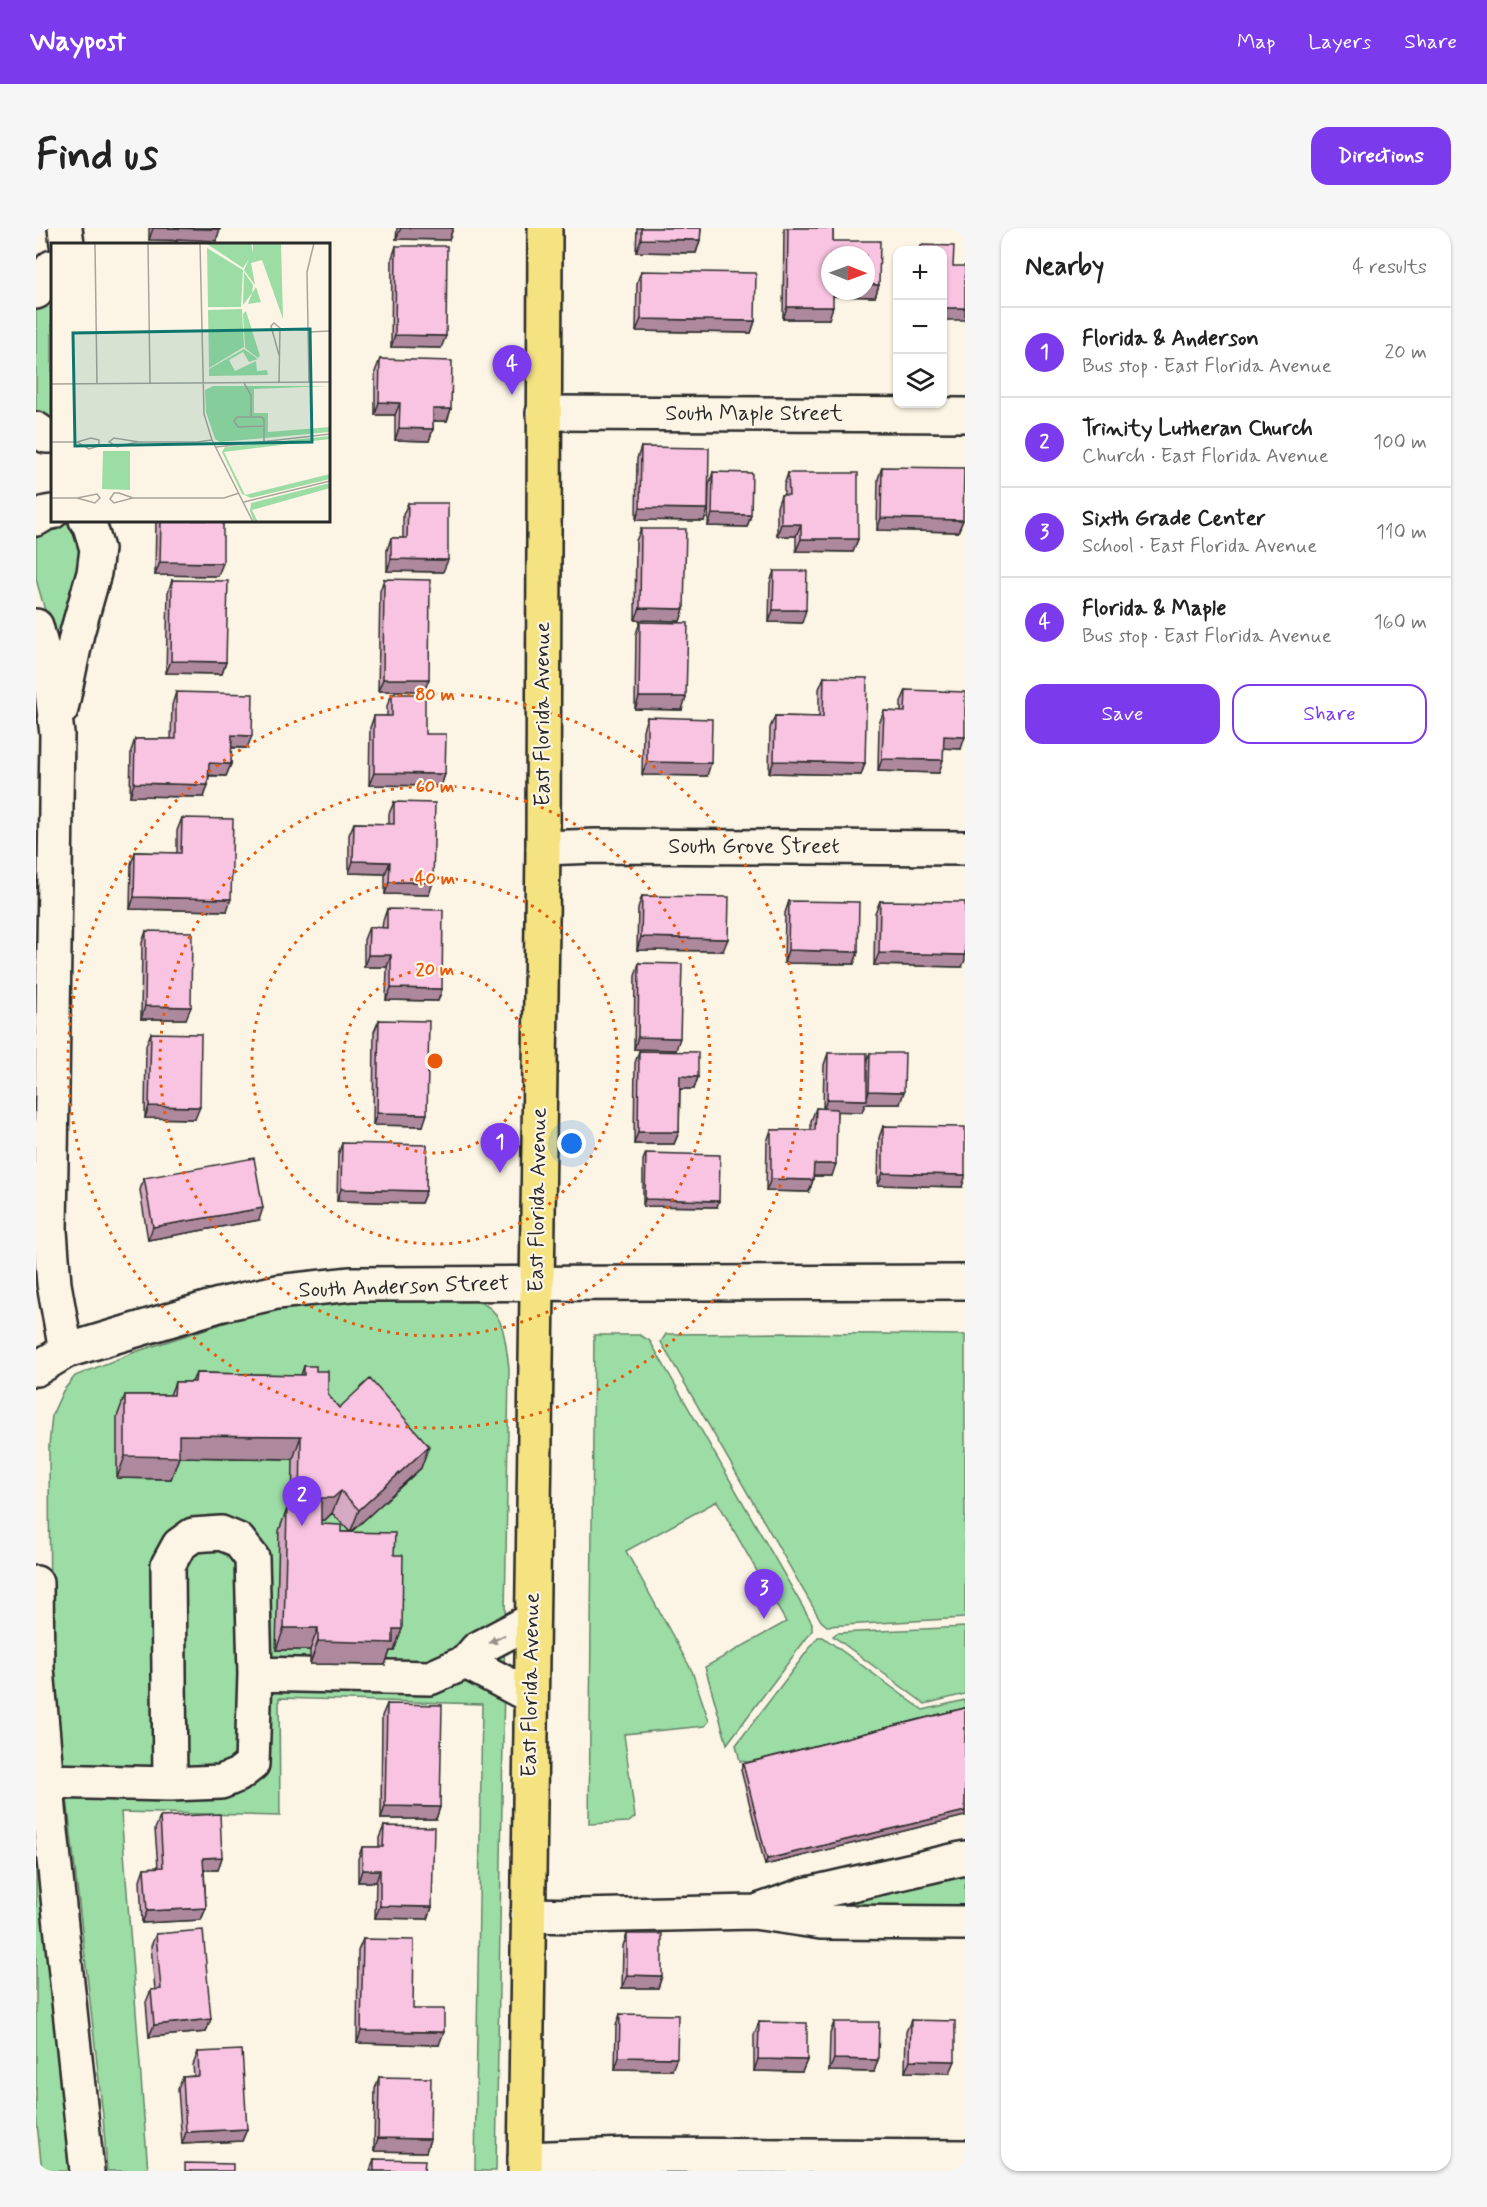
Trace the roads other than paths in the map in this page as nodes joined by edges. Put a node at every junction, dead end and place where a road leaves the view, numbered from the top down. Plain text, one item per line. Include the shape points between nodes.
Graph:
1 (65, 228) edge
2 (545, 228) edge
3 (67, 243) edge
4 (51, 269) edge
5 (36, 292) edge
6 (543, 413) junction
7 (965, 415) edge
8 (36, 429) edge
9 (51, 436) edge
10 (51, 512) edge
11 (36, 519) edge
12 (88, 522) edge
13 (36, 626) edge
14 (56, 756) junction
15 (543, 848) junction
16 (965, 848) edge
17 (965, 1282) edge
18 (537, 1285) junction
19 (66, 1351) junction
20 (36, 1369) edge
21 (36, 1583) edge
22 (532, 1620) junction
23 (466, 1662) junction
24 (255, 1674) junction
25 (530, 1696) junction
26 (47, 1781) junction
27 (170, 1784) junction
28 (965, 1858) edge
29 (753, 1912) junction
30 (527, 1915) junction
31 (965, 1923) edge
32 (949, 2162) edge
33 (525, 2165) edge
34 (87, 2171) edge

1 - 3 street
2 - 6 main road, East Florida Avenue
4 - 5 street
6 - 7 street, South Maple Street
6 - 15 main road, East Florida Avenue
8 - 9 street
10 - 11 street
12 - 14 street via 97,549 94,573 62,698
13 - 14 street via 51,683
14 - 19 street via 50,1231 54,1284
15 - 16 street, South Grove Street
15 - 18 main road, East Florida Avenue
17 - 18 street, South Anderson Street
18 - 19 street, South Anderson Street via 351,1284 277,1292 219,1305
18 - 22 main road, East Florida Avenue
19 - 20 street, South Anderson Street
21 - 26 street via 37,1669
22 -> 23 street via 477,1649
22 - 25 main road, East Florida Avenue
23 - 24 street via 430,1678
23 - 25 street
24 - 27 street via 252,1764 221,1782
24 - 27 street via 252,1558 238,1540 221,1533 193,1535 179,1545 168,1565
25 - 30 main road, East Florida Avenue
26 - 27 street
26 - 34 street
28 - 29 street
29 - 30 street
29 - 31 street via 821,1922
30 - 33 main road, East Florida Avenue
32 - 33 street via 628,2155

